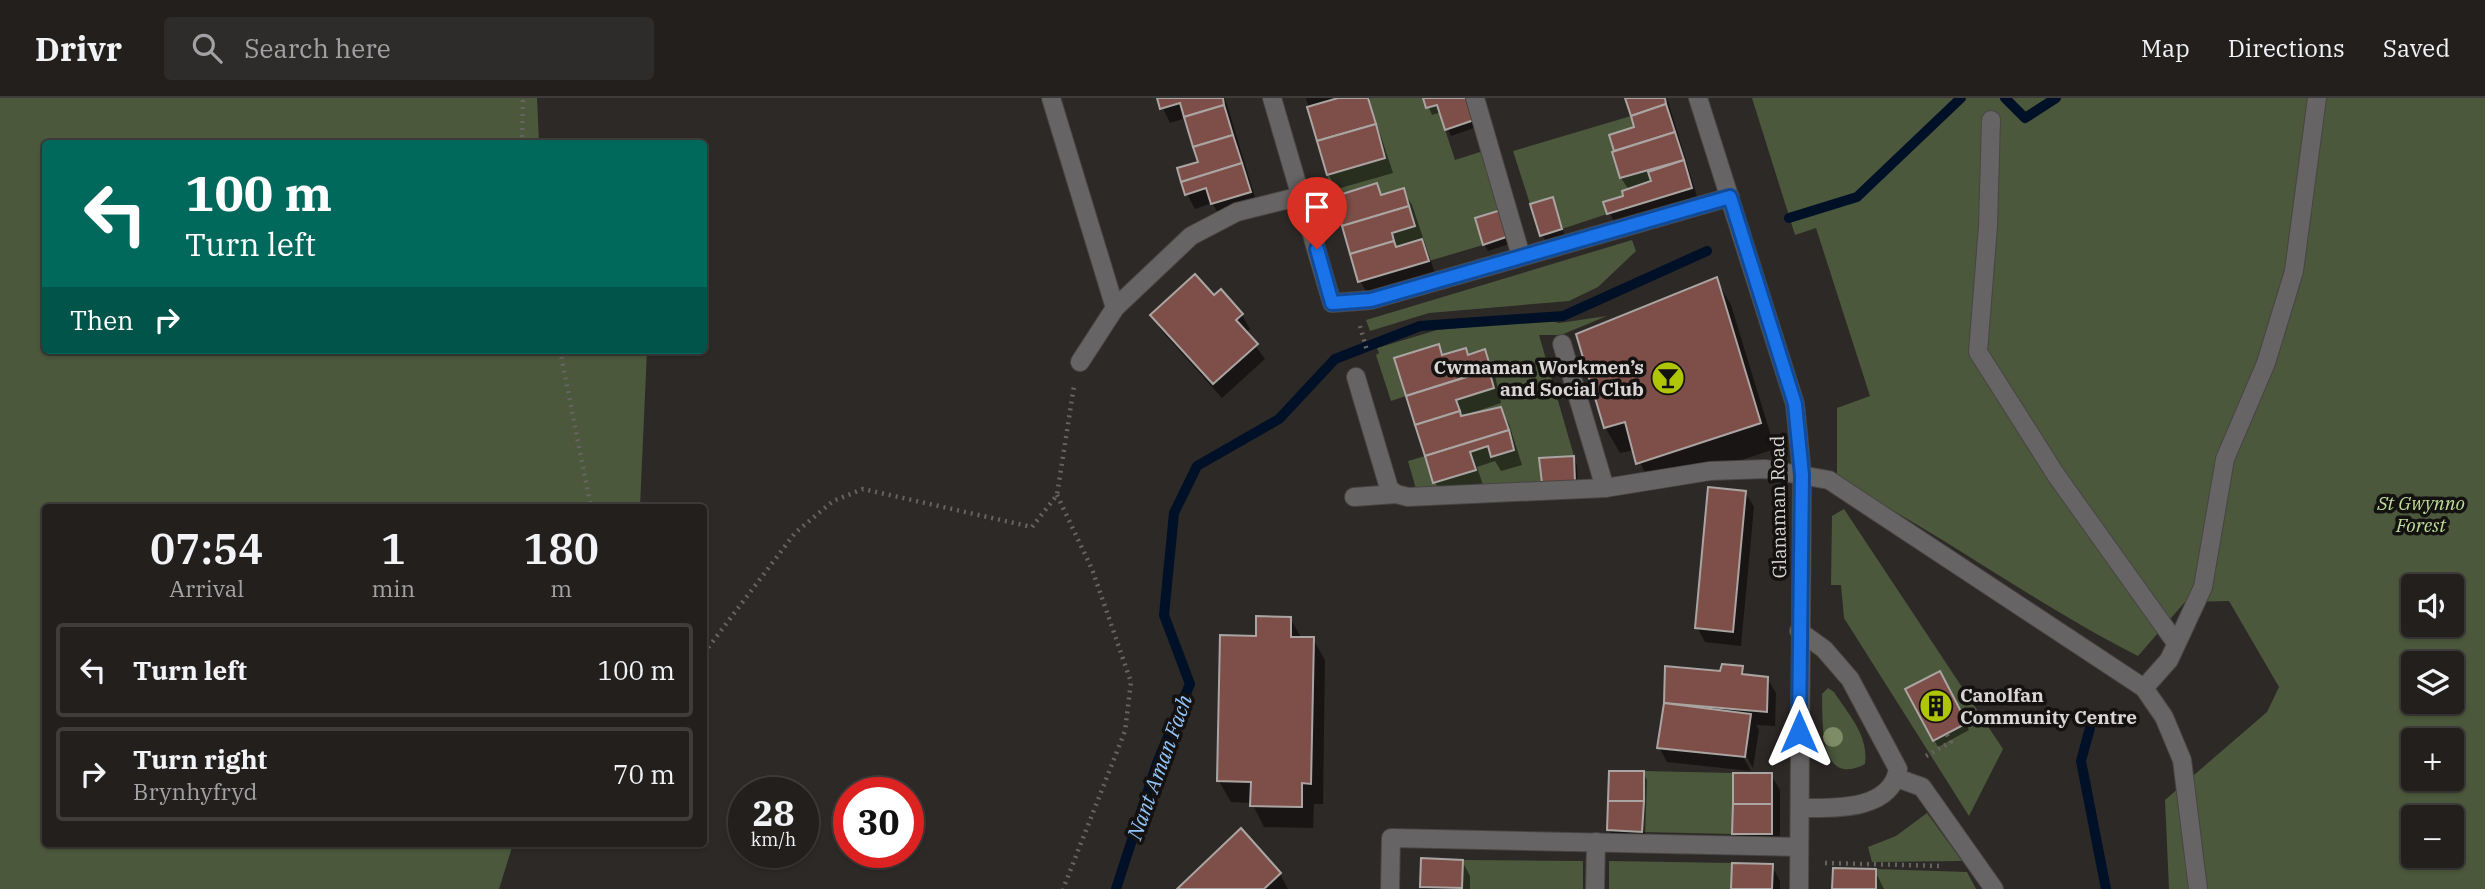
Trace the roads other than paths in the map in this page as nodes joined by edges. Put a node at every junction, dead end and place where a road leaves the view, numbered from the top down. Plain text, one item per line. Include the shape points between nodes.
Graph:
1 (1051, 98) edge
2 (1272, 98) edge
3 (1475, 98) edge
4 (1699, 98) edge
5 (2317, 98) edge
6 (1990, 120) dead end
7 (1301, 196) junction
8 (1730, 197) junction
9 (1521, 256) junction
10 (1115, 308) junction
11 (1562, 344) dead end
12 (1080, 362) road end
13 (1356, 377) dead end
14 (1802, 475) junction
15 (1605, 488) junction
16 (1396, 494) junction
17 (1354, 497) dead end
18 (1799, 631) junction
19 (2176, 643) junction
20 (2144, 688) junction
21 (1897, 778) junction
22 (1800, 808) junction
23 (1596, 842) junction
24 (1798, 855) junction
25 (1390, 889) edge
26 (1595, 889) edge
27 (1799, 889) edge
28 (1994, 889) edge
29 (2198, 889) edge

1 - 10 street
2 - 7 street
3 - 9 street
4 - 8 street, Glanaman Road
5 - 19 street via 2294,271 2266,363 2225,459 2203,587
6 - 19 street via 1978,352 2056,475
7 - 9 street via 1332,303 1371,300
7 - 10 street via 1237,212 1191,236
8 - 9 street
8 - 14 street, Glanaman Road via 1795,404
10 - 12 street
11 - 15 street
13 - 16 street via 1389,488
14 - 15 street via 1766,469 1710,471
14 - 18 street, Glanaman Road
14 - 20 street via 1829,481
15 - 16 street
16 - 17 street
18 - 21 street via 1824,649 1850,679 1896,761
18 - 22 street, Glanaman Road
19 - 20 street via 2169,660
20 - 29 street via 2169,727 2182,760
21 - 22 street via 1861,805
21 - 28 street via 1922,787
22 - 24 street, Glanaman Road
23 - 24 street
23 - 25 street via 1391,838
23 - 26 street
24 - 27 street, Glanaman Road

